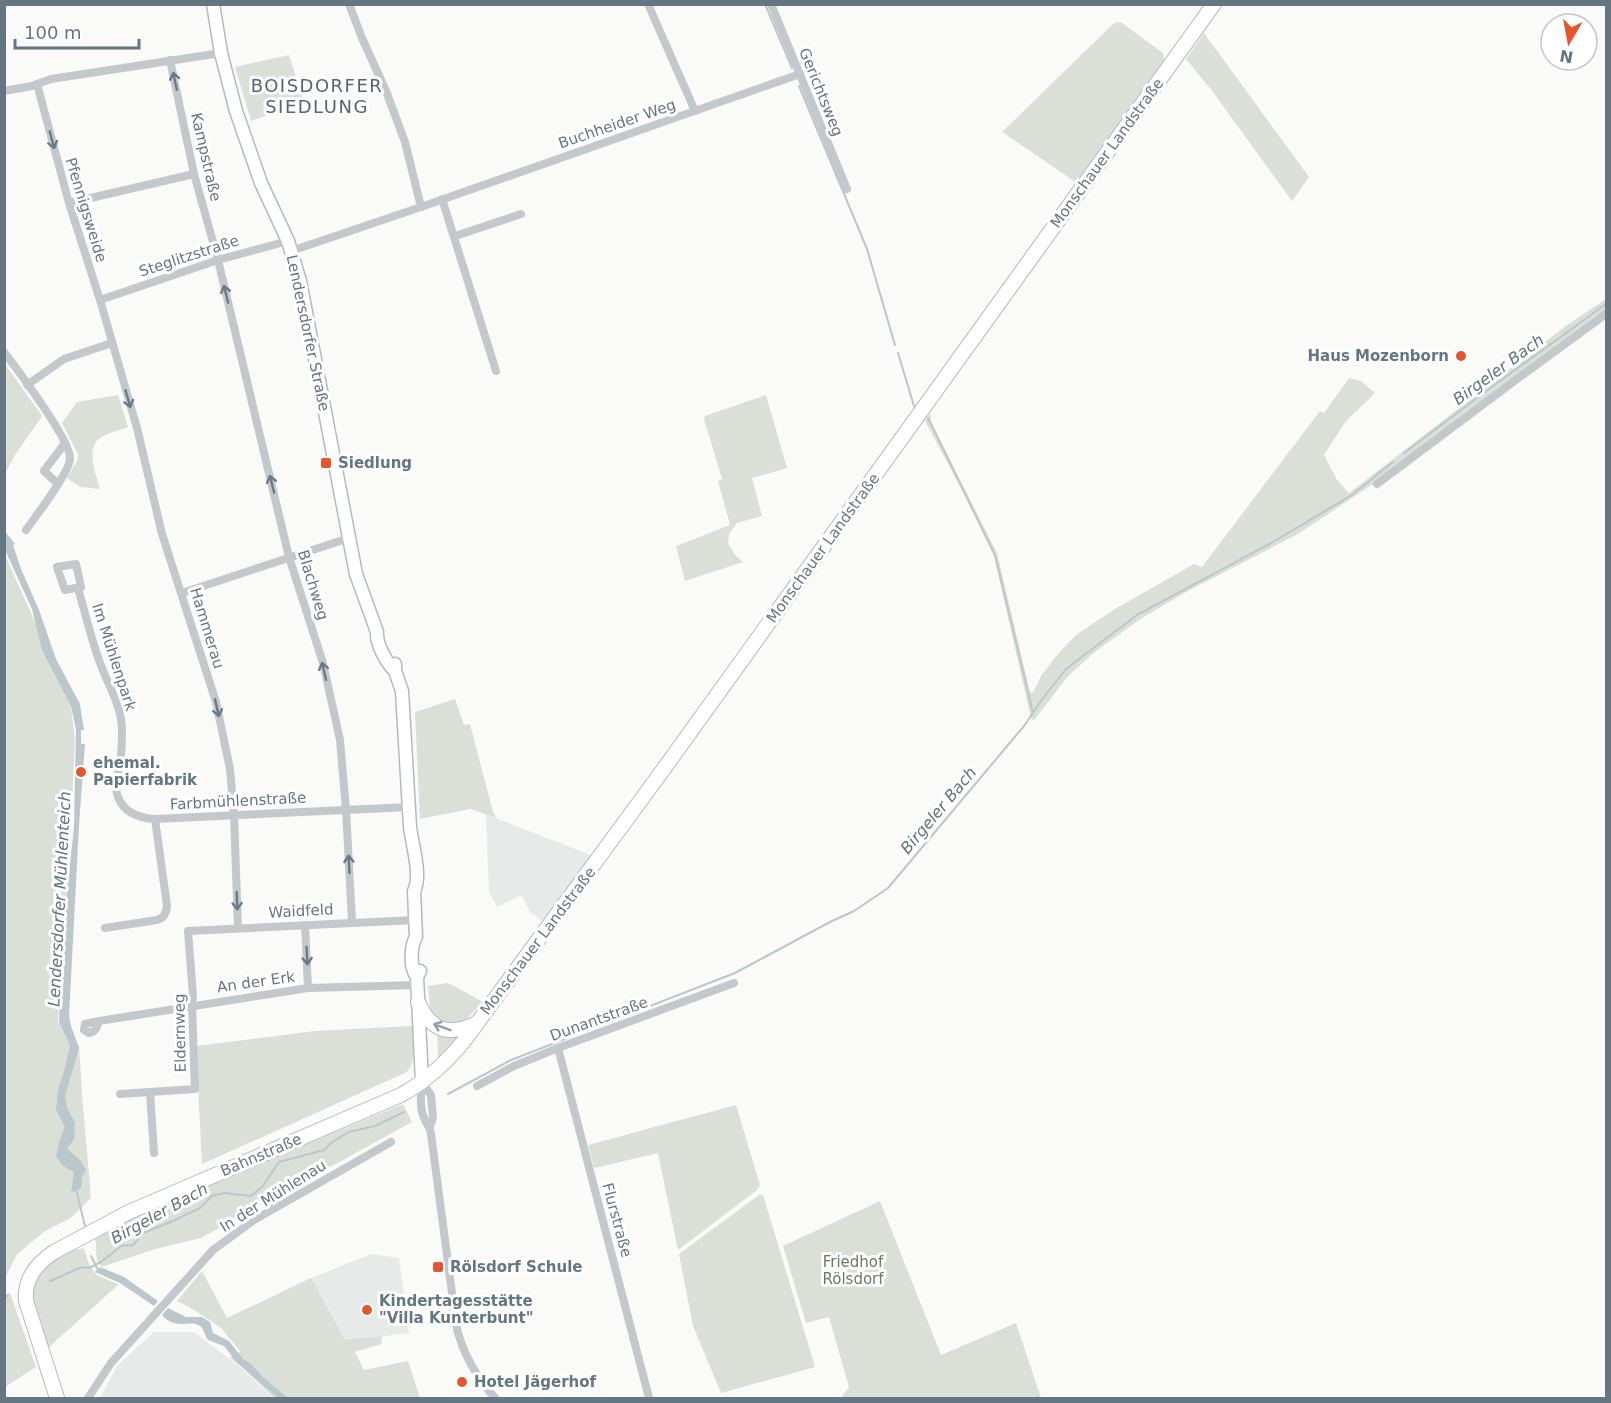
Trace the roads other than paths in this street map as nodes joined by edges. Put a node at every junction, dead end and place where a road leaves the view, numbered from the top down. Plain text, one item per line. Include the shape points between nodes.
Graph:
1 (213, 4) edge
2 (350, 4) edge
3 (648, 4) edge
4 (771, 4) edge
5 (1214, 4) edge
6 (221, 53) junction
7 (170, 60) junction
8 (800, 74) junction
9 (37, 84) junction
10 (4, 92) edge
11 (695, 111) junction
12 (194, 174) junction
13 (847, 189) dead end
14 (442, 199) junction
15 (69, 203) junction
16 (421, 207) junction
17 (521, 214) dead end
18 (455, 236) junction
19 (289, 246) junction
20 (218, 260) junction
21 (99, 300) junction
22 (1606, 314) edge
23 (112, 343) junction
24 (4, 352) edge
25 (496, 370) dead end
26 (27, 385) junction
27 (65, 443) junction
28 (58, 484) junction
29 (1377, 484) dead end
30 (26, 530) dead end
31 (349, 538) junction
32 (290, 557) junction
33 (78, 588) dead end
34 (182, 593) junction
35 (410, 807) junction
36 (346, 809) junction
37 (234, 814) junction
38 (155, 819) junction
39 (415, 920) junction
40 (352, 922) junction
41 (305, 925) junction
42 (105, 927) dead end
43 (238, 928) junction
44 (188, 931) joint
45 (417, 981) junction
46 (734, 983) dead end
47 (308, 988) junction
48 (418, 1002) junction
49 (192, 1005) junction
50 (99, 1021) dead end
51 (477, 1023) junction
52 (558, 1048) junction
53 (422, 1083) junction
54 (477, 1086) dead end
55 (150, 1092) junction
56 (120, 1094) dead end
57 (392, 1142) dead end
58 (154, 1153) dead end
59 (57, 1398) edge
60 (88, 1398) edge
61 (495, 1398) edge
62 (649, 1398) edge

1 - 6 street, Lendersdorfer Straße
2 - 16 street via 405,141
3 - 11 street
4 - 8 street, Gerichtsweg
5 - 51 main road, Monschauer Landstraße
6 - 7 street
6 - 19 street, Lendersdorfer Straße via 247,145
7 - 9 street
12 -> 7 street, Kampstraße
8 - 11 street, Buchheider Weg
8 - 13 street, Gerichtsweg
9 - 10 street
9 -> 15 street, Pfennigsweide
11 - 14 street, Buchheider Weg
12 - 15 street
12 - 20 street, Kampstraße
14 - 16 street, Buchheider Weg
14 - 18 street
15 - 21 street, Pfennigsweide
16 - 19 street, Buchheider Weg
17 - 18 street
18 - 25 street
19 - 20 street, Steglitzstraße
19 - 31 street, Lendersdorfer Straße via 300,281
20 - 21 street, Steglitzstraße
32 -> 20 street, Blachweg
21 - 23 street, Pfennigsweide
22 - 29 street
23 - 26 street via 64,359
23 -> 34 street, Hammerau via 162,534
24 - 26 street
26 - 27 street
27 - 28 street via 70,460
27 - 28 street via 44,471
28 - 30 street
31 - 32 street
31 - 35 street, Lendersdorfer Straße via 376,638 402,691
32 - 34 street
36 -> 32 street, Blachweg via 340,740 323,663
33 - 38 street, Im Mühlenpark via 121,720 117,795 127,811
34 -> 37 street, Hammerau via 216,702 230,769
35 - 36 street, Farbmühlenstraße
35 - 39 street, Lendersdorfer Straße via 416,867
36 - 37 street, Farbmühlenstraße
40 -> 36 street, Blachweg
37 - 38 street, Farbmühlenstraße
37 -> 43 street, Hammerau
38 - 42 street, Farbmühlenstraße via 165,914 157,920
39 - 40 street, Waidfeld
39 - 45 street, Lendersdorfer Straße via 420,965
40 - 41 street, Waidfeld
41 - 43 street, Waidfeld
41 -> 47 street
43 - 44 street, Waidfeld
44 - 49 street, Eldernweg
45 - 47 street, An der Erk
45 - 48 street, Lendersdorfer Straße
46 - 52 street, Dunantstraße
47 - 49 street, An der Erk
51 -> 48 main road via 457,1030 442,1029 428,1020
48 - 53 street, Lendersdorfer Straße
49 - 50 street, An der Erk
49 - 55 street, Eldernweg via 195,1089
51 - 53 main road, Monschauer Landstraße via 447,1061
52 - 54 street, Dunantstraße
52 - 62 street, Flurstraße
53 - 59 main road, Bahnstraße via 129,1212 43,1259 28,1281 26,1301
53 - 61 street via 431,1095 430,1126 459,1336 474,1370
55 - 56 street, Eldernweg
55 - 58 street
57 - 60 street, In der Mühlenau via 268,1212 213,1250 111,1362

